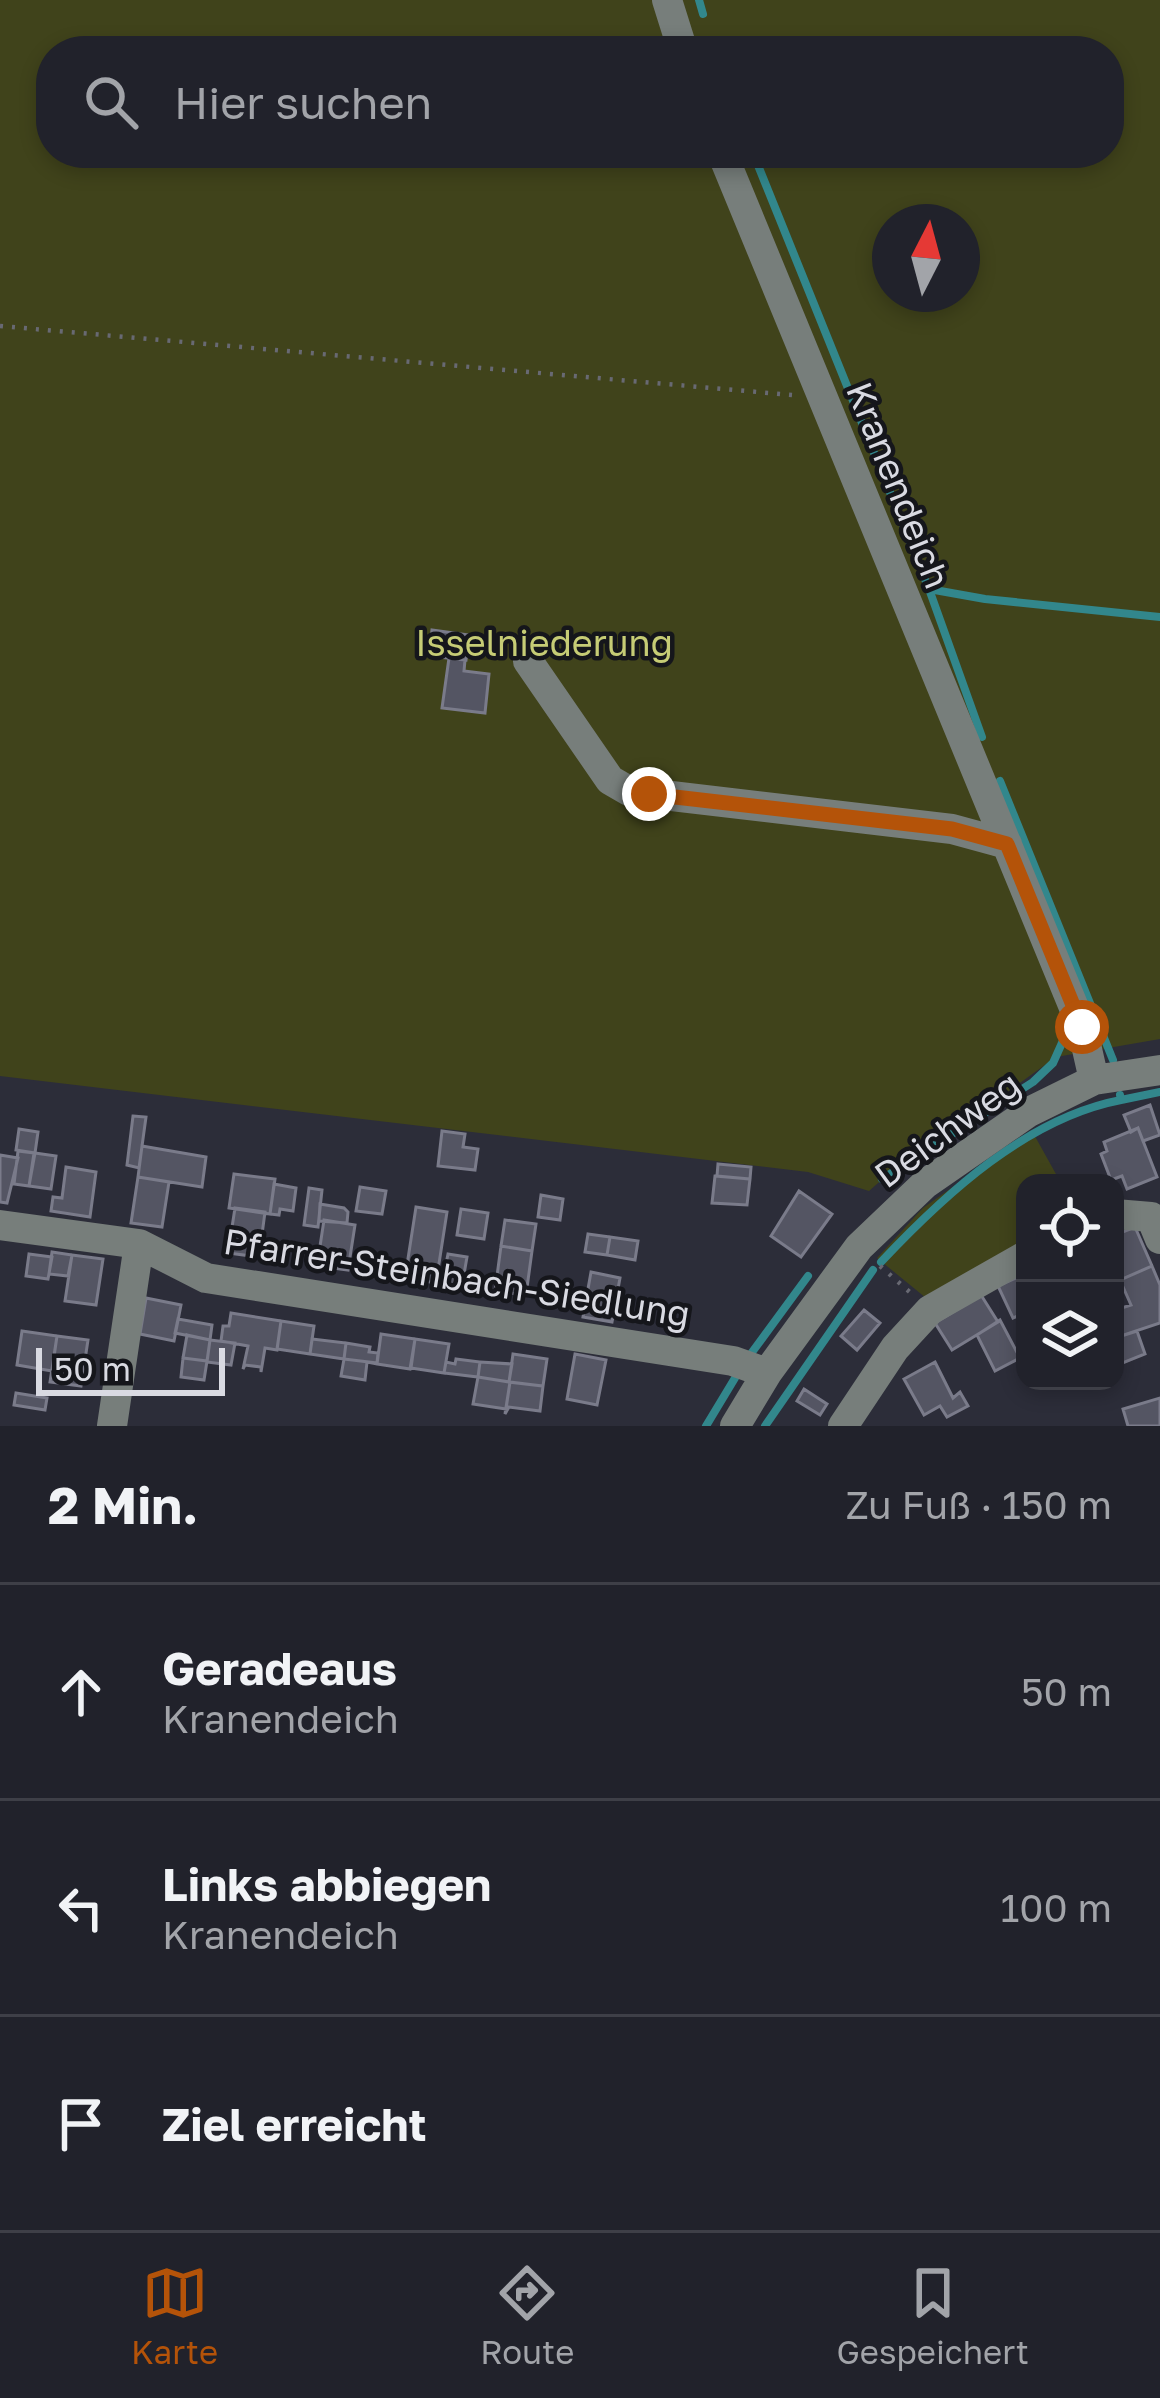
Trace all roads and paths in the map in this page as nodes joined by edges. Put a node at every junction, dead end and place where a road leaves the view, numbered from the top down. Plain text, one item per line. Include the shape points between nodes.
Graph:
1 (667, 0) edge
2 (678, 36) edge
3 (728, 168) edge
4 (0, 326) edge
5 (822, 398) junction
6 (528, 661) dead end
7 (1007, 844) junction
8 (1160, 1070) edge
9 (1094, 1080) junction
10 (1124, 1215) edge
11 (1157, 1219) edge
12 (0, 1225) edge
13 (140, 1244) junction
14 (859, 1247) junction
15 (1016, 1261) edge
16 (930, 1310) junction
17 (766, 1373) junction
18 (112, 1426) edge
19 (736, 1426) edge
20 (843, 1426) edge

1 - 2 street
3 - 5 street, Kranendeich
4 - 5 path
5 - 7 street, Kranendeich
6 - 7 street via 610,780 629,790 952,829
7 - 9 street, Kranendeich via 1082,1027
8 - 9 street, Deichweg
9 - 14 street, Deichweg via 1029,1112 925,1184
10 - 11 street
12 - 13 street, Pfarrer-Steinbach-Siedlung
13 - 17 street, Pfarrer-Steinbach-Siedlung via 206,1278 733,1361
13 - 18 street
14 - 16 path
14 - 17 street, Deichweg
15 - 16 street
16 - 20 street
17 - 19 street, Deichweg

